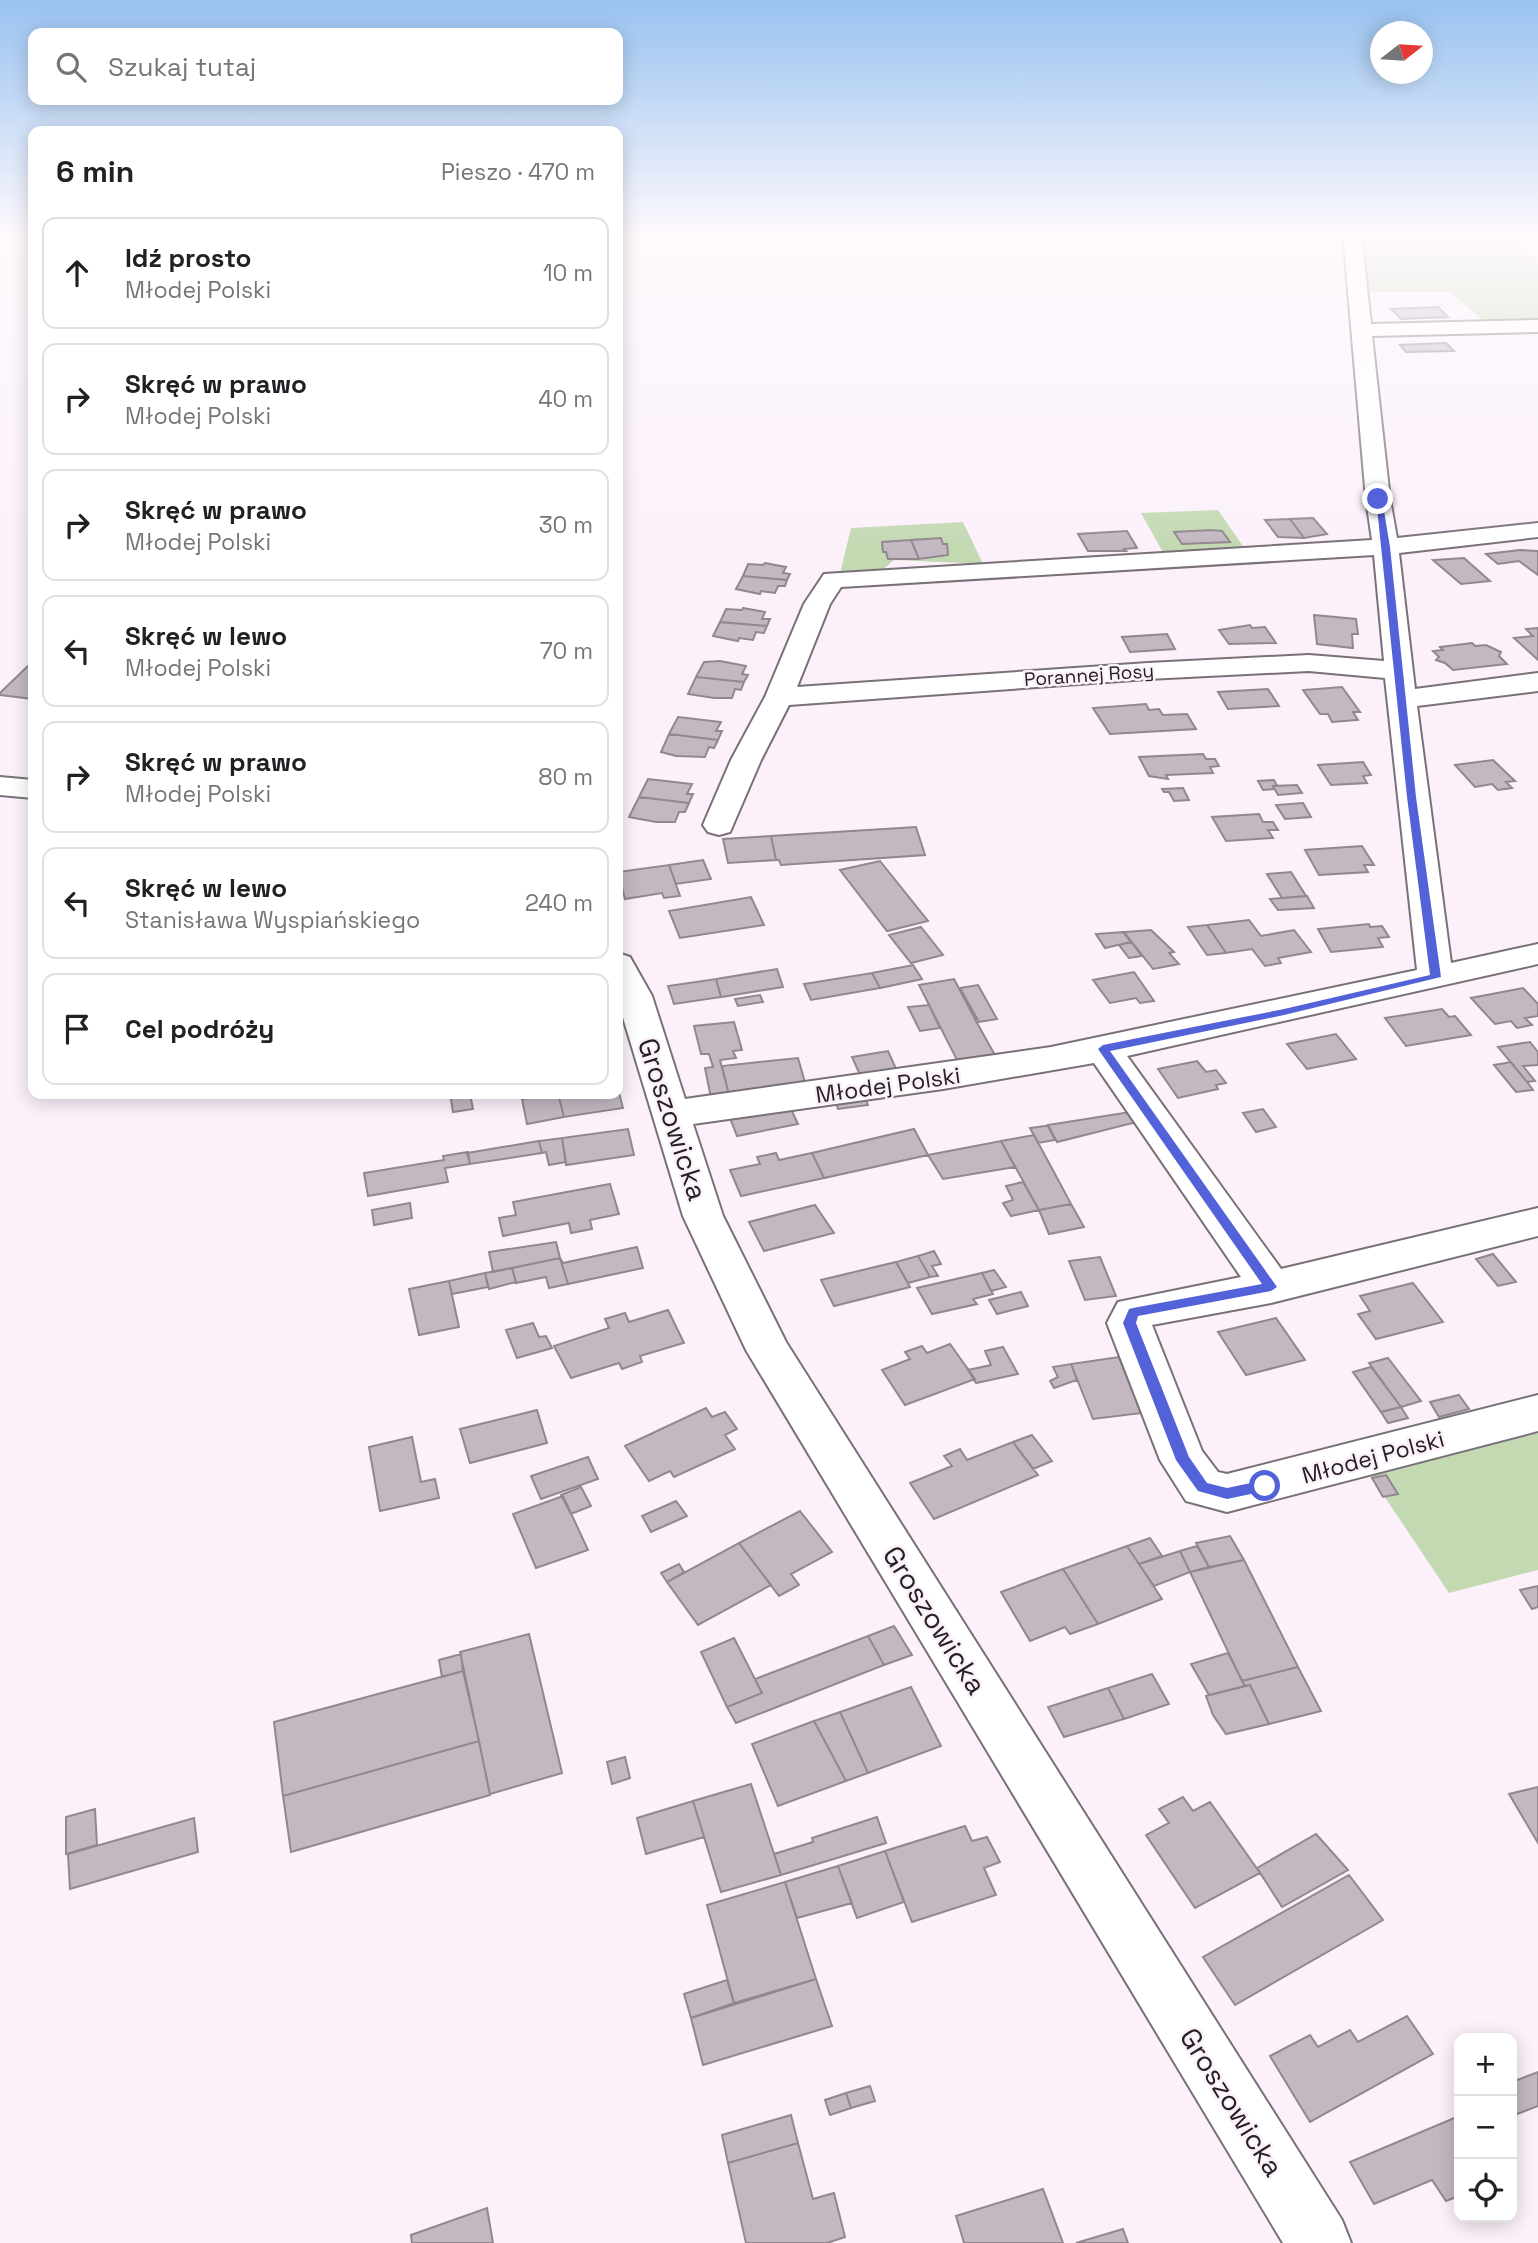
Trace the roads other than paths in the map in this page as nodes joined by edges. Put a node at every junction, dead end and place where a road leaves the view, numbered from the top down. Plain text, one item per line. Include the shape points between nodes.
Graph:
1 (1363, 338) edge
2 (1538, 530) edge
3 (1386, 547) junction
4 (1538, 682) edge
5 (1401, 685) junction
6 (779, 697) junction
7 (0, 786) edge
8 (28, 789) edge
9 (719, 825) dead end
10 (1538, 954) edge
11 (623, 974) edge
12 (1435, 977) junction
13 (1103, 1049) junction
14 (671, 1114) junction
15 (1538, 1223) edge
16 (1271, 1287) junction
17 (1538, 1413) edge
18 (1319, 2243) edge

1 - 3 street
2 - 3 street
3 - 5 street
3 - 6 street via 833,580 817,604
4 - 5 street, Porannej Rosy
5 - 6 street, Porannej Rosy via 1295,664
5 - 12 street
6 - 9 street
7 - 8 street
10 - 12 street, Młodej Polski
11 - 14 street, Groszowicka
12 - 13 street, Młodej Polski
13 - 14 street, Młodej Polski
13 - 16 street
14 - 18 street, Groszowicka via 703,1216 768,1350
15 - 16 street, Młodej Polski
16 - 17 street, Młodej Polski via 1133,1312 1129,1323 1183,1460 1203,1487 1227,1493 1265,1486

